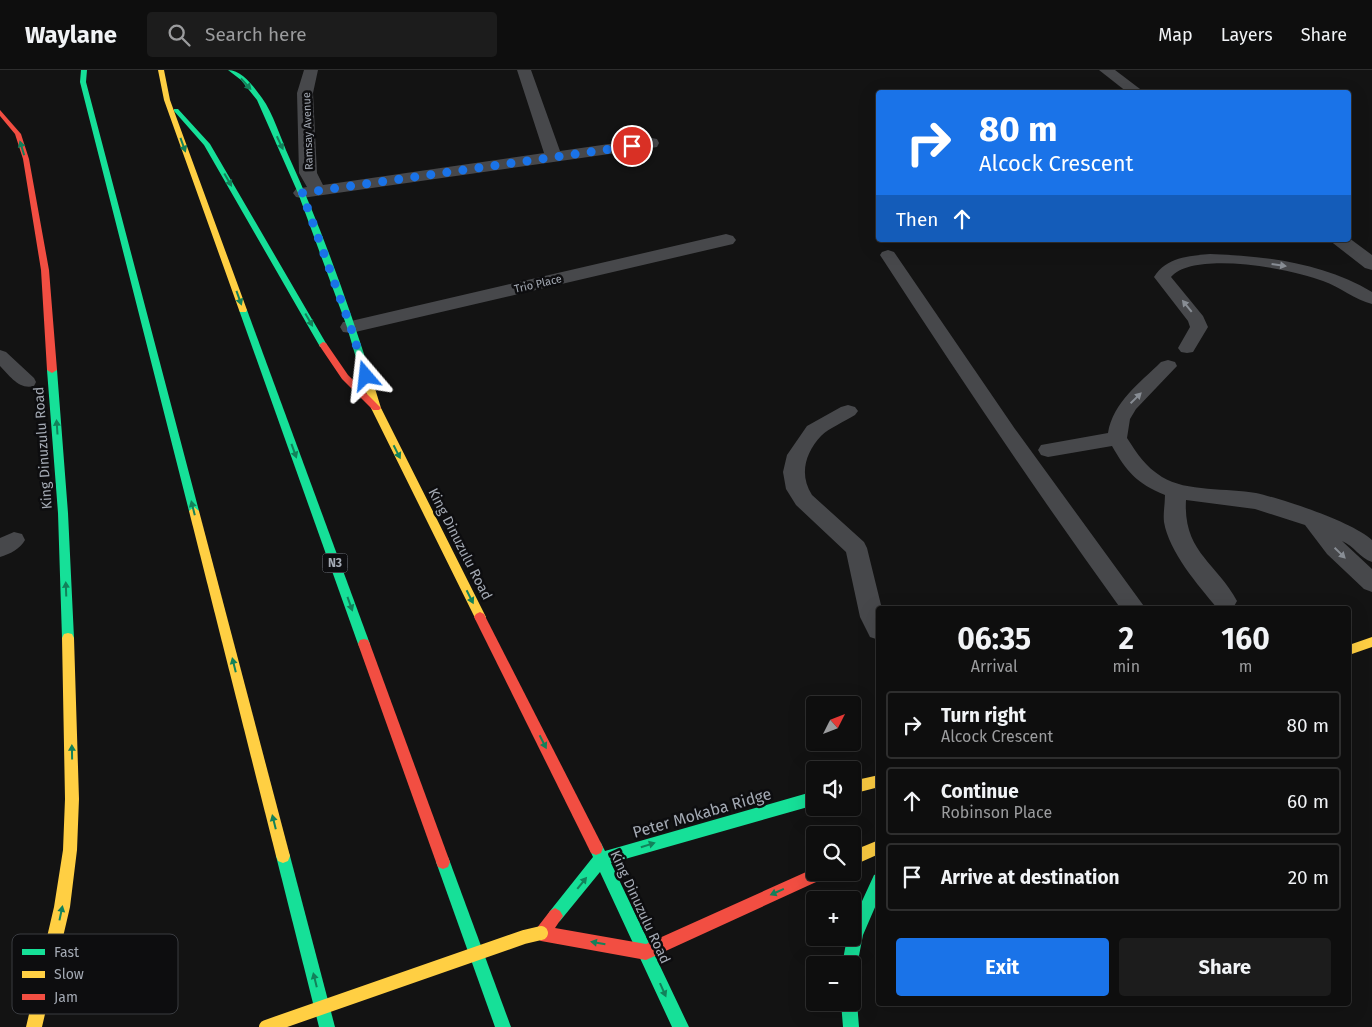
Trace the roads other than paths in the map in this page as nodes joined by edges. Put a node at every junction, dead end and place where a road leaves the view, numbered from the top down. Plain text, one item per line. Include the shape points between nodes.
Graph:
1 (84, 70) edge
2 (161, 70) edge
3 (232, 70) edge
4 (311, 70) edge
5 (526, 70) edge
6 (1106, 70) edge
7 (1133, 90) edge
8 (167, 100) junction
9 (0, 112) edge
10 (651, 143) dead end
11 (554, 157) junction
12 (310, 192) junction
13 (726, 240) dead end
14 (1341, 242) edge
15 (1228, 245) dead end
16 (888, 255) dead end
17 (1249, 261) junction
18 (1372, 264) edge
19 (1372, 299) edge
20 (351, 328) junction
21 (1186, 348) dead end
22 (0, 356) edge
23 (1168, 366) dead end
24 (27, 382) dead end
25 (376, 408) junction
26 (848, 411) dead end
27 (1117, 438) junction
28 (1048, 450) dead end
29 (1176, 491) junction
30 (1312, 519) junction
31 (1372, 553) edge
32 (1372, 583) edge
33 (1225, 601) dead end
34 (1132, 606) edge
35 (876, 624) edge
36 (1372, 642) edge
37 (1351, 649) edge
38 (876, 782) edge
39 (861, 786) edge
40 (806, 801) edge
41 (876, 848) edge
42 (861, 855) edge
43 (602, 859) junction
44 (806, 879) edge
45 (876, 887) edge
46 (541, 933) junction
47 (56, 934) edge
48 (646, 952) junction
49 (852, 956) edge
50 (850, 1011) edge
51 (37, 1014) edge
52 (34, 1027) edge
53 (266, 1027) edge
54 (327, 1027) edge
55 (503, 1027) edge
56 (681, 1027) edge
57 (851, 1027) edge

54 -> 1 main road via 83,82
2 - 8 main road, N3
3 -> 12 main road, King Dinuzulu Road via 260,99
4 - 12 street, Ramsay Avenue via 304,93
5 - 11 street
6 - 7 street
8 -> 25 main road via 208,144 329,355 345,377
8 -> 55 main road, N3
47 -> 9 main road, King Dinuzulu Road via 70,850 72,799 64,523 45,270 26,160 18,134
10 - 11 street
11 - 12 street
12 - 20 main road, King Dinuzulu Road
13 - 20 street, Trio Place
14 - 18 street
15 - 17 lane
16 - 34 lane via 1072,526
17 -> 19 lane via 1322,274
21 -> 17 lane via 1198,327 1198,320 1166,284 1162,277 1164,271 1193,260 1224,258
20 - 25 main road, King Dinuzulu Road
22 - 24 lane
27 -> 23 lane via 1120,418 1129,405
25 -> 43 main road, King Dinuzulu Road
26 - 35 lane via 814,431 797,455 793,472 804,500 856,548
27 - 28 lane
27 - 29 lane via 1134,466 1156,483
29 - 30 lane via 1256,501
29 - 33 lane via 1175,524 1180,537 1201,572
30 - 31 lane via 1356,538
30 -> 32 lane via 1335,548
36 - 37 main road
38 - 39 main road
43 -> 40 main road, Peter Mokaba Ridge
41 - 42 main road
46 -> 43 main road
43 - 48 main road, King Dinuzulu Road
44 -> 48 main road
45 - 49 main road via 856,935
48 -> 46 main road
46 - 53 main road, bridge
48 -> 56 main road, King Dinuzulu Road
50 - 57 main road
52 -> 51 main road, King Dinuzulu Road

